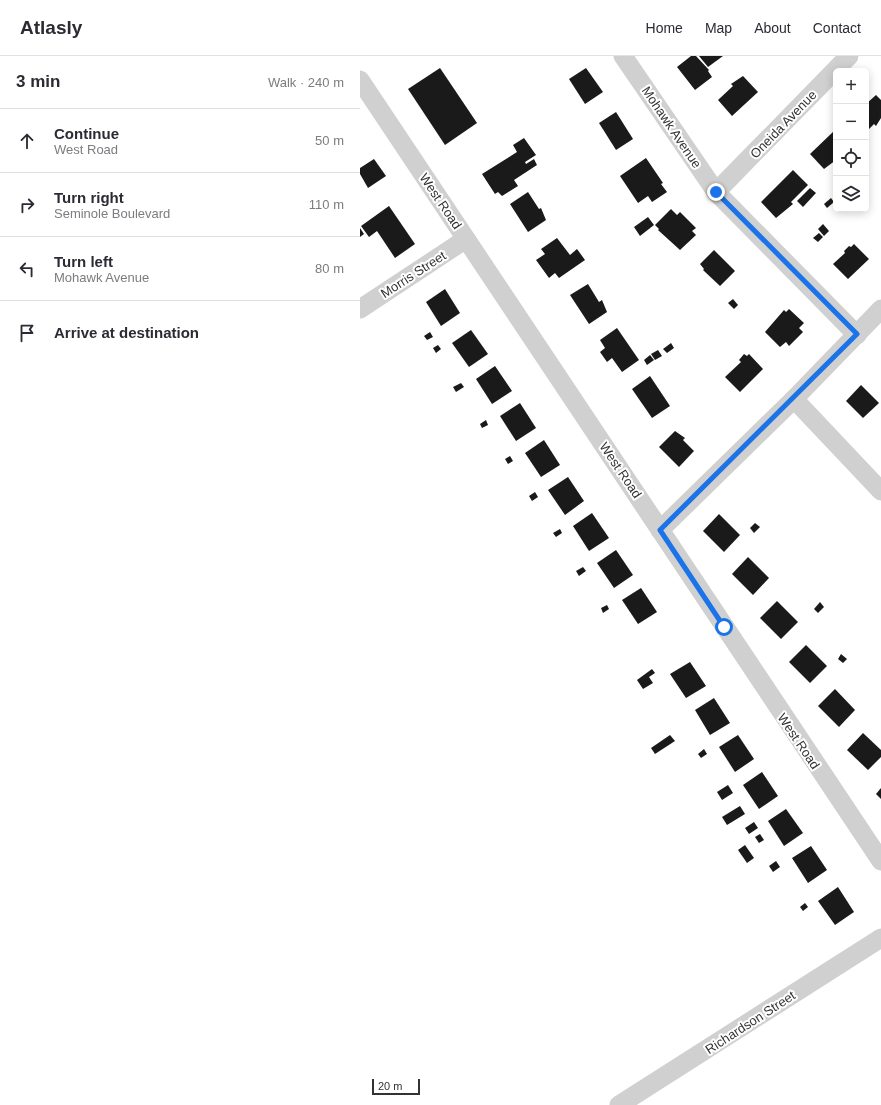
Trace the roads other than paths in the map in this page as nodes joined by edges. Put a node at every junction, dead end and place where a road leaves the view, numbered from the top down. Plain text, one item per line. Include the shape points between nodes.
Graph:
1 (623, 56) edge
2 (849, 56) edge
3 (363, 90) edge
4 (716, 192) junction
5 (466, 239) junction
6 (360, 309) edge
7 (881, 309) edge
8 (857, 334) junction
9 (794, 399) junction
10 (881, 491) edge
11 (660, 530) junction
12 (881, 861) edge
13 (881, 938) edge
14 (619, 1105) edge

1 - 4 street, Mohawk Avenue
2 - 4 street, Oneida Avenue
3 - 5 street, West Road
4 - 8 street, Mohawk Avenue
5 - 6 street, Morris Street
5 - 11 street, West Road
7 - 8 street
8 - 9 street
9 - 10 street
9 - 11 street
11 - 12 street, West Road
13 - 14 street, Richardson Street

